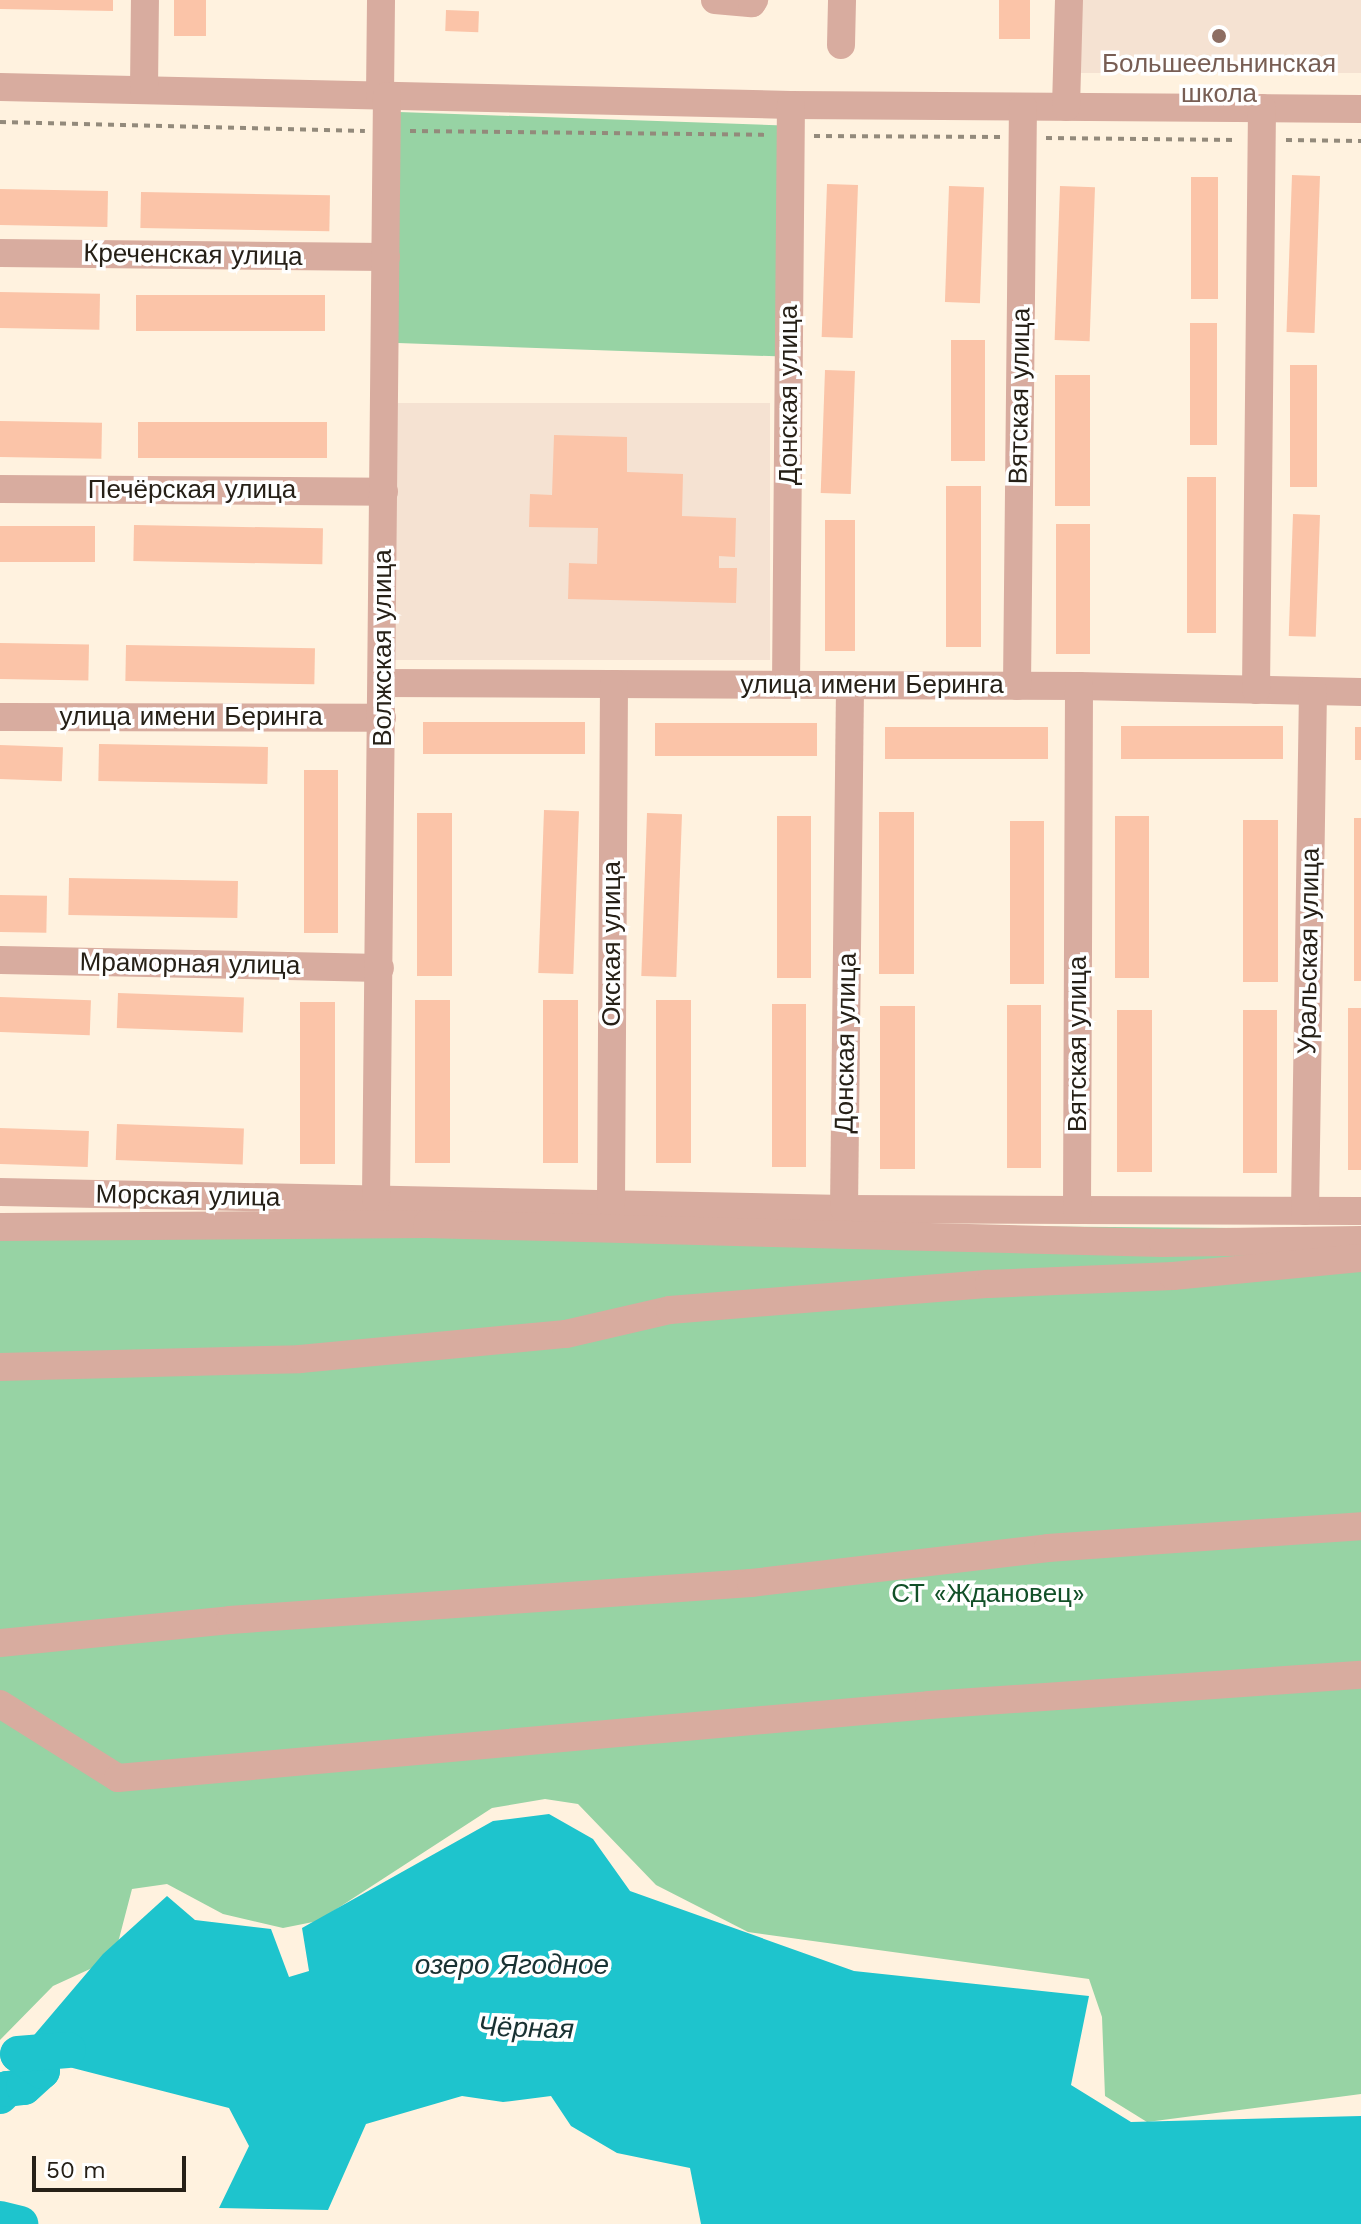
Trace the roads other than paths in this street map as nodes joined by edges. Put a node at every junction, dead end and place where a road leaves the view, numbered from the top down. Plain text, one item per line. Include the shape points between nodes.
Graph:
1 (145, 0) edge
2 (381, 0) edge
3 (715, 0) edge
4 (754, 0) edge
5 (842, 0) edge
6 (1069, 0) edge
7 (841, 45) dead end
8 (0, 87) edge
9 (144, 90) junction
10 (384, 96) junction
11 (791, 105) junction
12 (1023, 107) junction
13 (1066, 107) junction
14 (1262, 108) junction
15 (1361, 109) edge
16 (0, 253) edge
17 (386, 257) junction
18 (0, 489) edge
19 (384, 492) junction
20 (383, 683) junction
21 (614, 684) junction
22 (786, 685) junction
23 (850, 685) junction
24 (1017, 686) junction
25 (1079, 686) junction
26 (1256, 690) junction
27 (1313, 691) junction
28 (1361, 692) edge
29 (0, 717) edge
30 (382, 718) junction
31 (0, 960) edge
32 (380, 968) junction
33 (0, 1192) edge
34 (376, 1199) junction
35 (611, 1204) junction
36 (844, 1209) junction
37 (1077, 1210) junction
38 (1305, 1211) junction
39 (1361, 1211) edge
40 (0, 1227) edge
41 (1361, 1240) edge
42 (1361, 1258) edge
43 (0, 1367) edge
44 (1361, 1526) edge
45 (0, 1643) edge
46 (1361, 1675) edge
47 (0, 1704) edge

1 - 9 street
2 - 10 street, Волжская улица
3 - 4 street
5 - 7 street
6 - 13 street
8 - 9 street
9 - 10 street
10 - 11 street
10 - 17 street, Волжская улица
11 - 12 street
11 - 22 street, Донская улица
12 - 13 street
12 - 24 street, Вятская улица
13 - 14 street
14 - 15 street
14 - 26 street
16 - 17 street, Креченская улица
17 - 19 street, Волжская улица
18 - 19 street, Печёрская улица
19 - 20 street, Волжская улица
20 - 21 street, улица имени Беринга
20 - 30 street, Волжская улица
21 - 22 street, улица имени Беринга
21 - 35 street, Окская улица
22 - 23 street, улица имени Беринга
23 - 24 street, улица имени Беринга
23 - 36 street, Донская улица
24 - 25 street, улица имени Беринга
25 - 26 street, улица имени Беринга
25 - 37 street, Вятская улица
26 - 27 street, улица имени Беринга
27 - 28 street, улица имени Беринга
27 - 38 street, Уральская улица
29 - 30 street, улица имени Беринга
30 - 32 street, Волжская улица
31 - 32 street, Мраморная улица
32 - 34 street, Волжская улица
33 - 34 street, Морская улица
34 - 35 street, Морская улица
35 - 36 street, Морская улица
36 - 37 street, Морская улица
37 - 38 street, Морская улица
38 - 39 street, Морская улица
40 - 41 street via 427,1224 1163,1243
42 - 43 street via 670,1310 566,1334 300,1359
44 - 45 street via 1048,1548 751,1583 230,1620
46 - 47 street via 929,1705 118,1778

